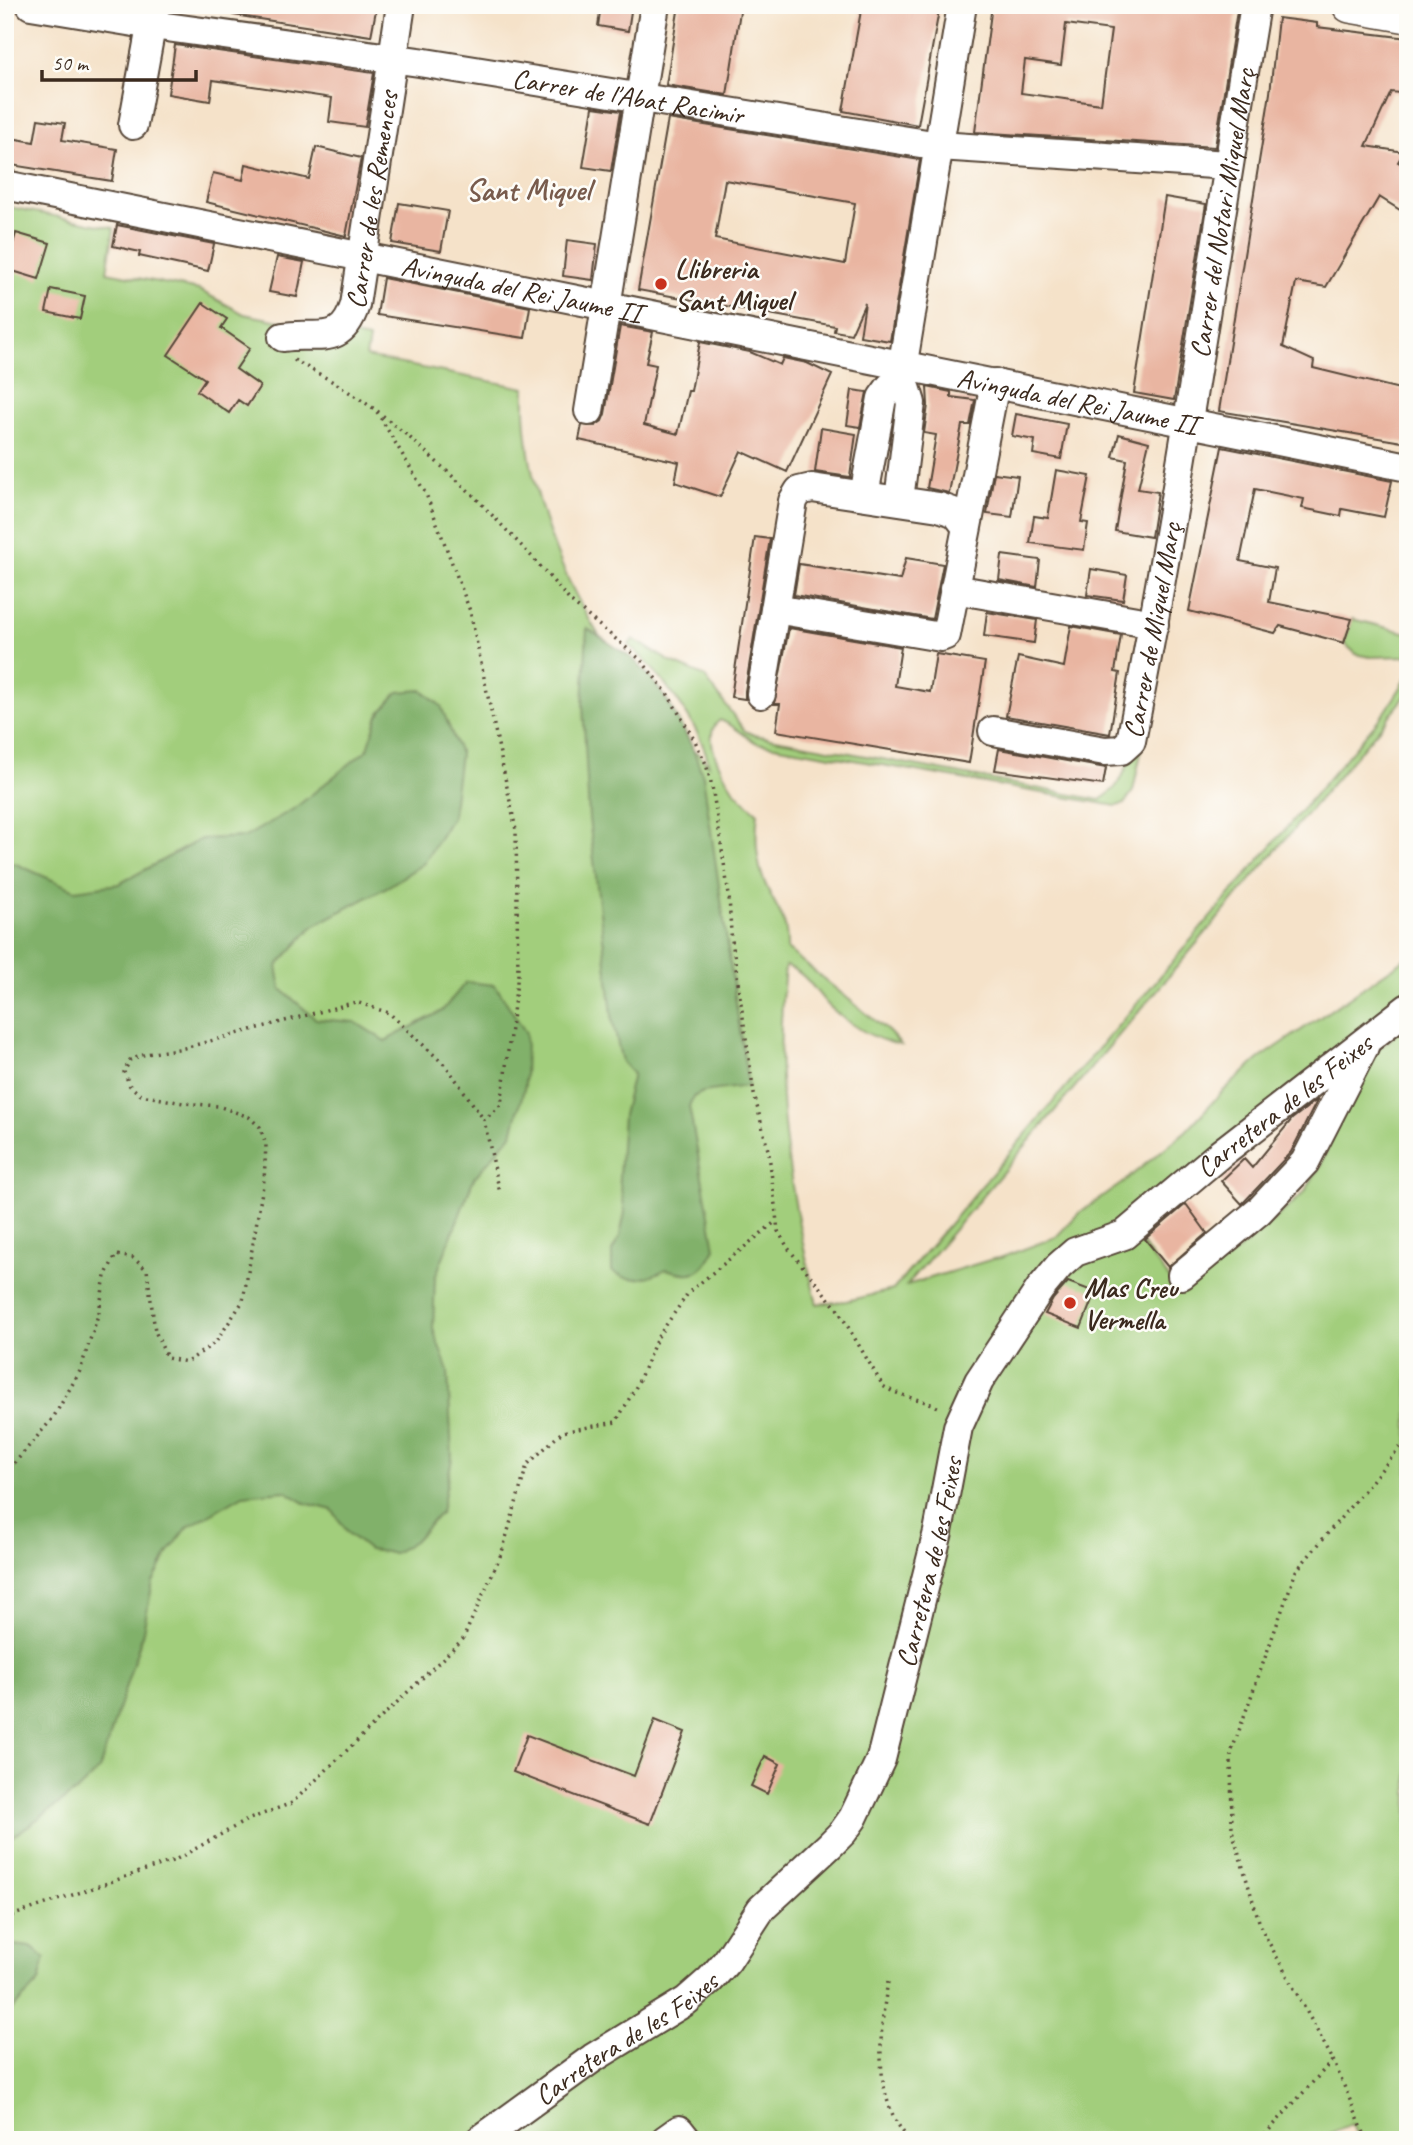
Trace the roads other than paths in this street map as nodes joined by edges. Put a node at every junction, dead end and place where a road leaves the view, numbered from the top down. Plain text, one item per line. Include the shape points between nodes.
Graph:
1 (31, 5) edge
2 (401, 5) edge
3 (655, 5) edge
4 (962, 5) edge
5 (1255, 5) edge
6 (1350, 5) edge
7 (154, 15) edge
8 (1408, 15) edge
9 (392, 58) junction
10 (640, 97) junction
11 (133, 125) dead end
12 (939, 145) junction
13 (1228, 165) junction
14 (5, 185) edge
15 (361, 256) junction
16 (607, 305) junction
17 (283, 337) road end
18 (902, 373) junction
19 (995, 383) junction
20 (589, 411) dead end
21 (1189, 421) junction
22 (1408, 467) edge
23 (864, 495) junction
24 (899, 500) junction
25 (966, 526) junction
26 (954, 589) junction
27 (775, 609) junction
28 (1154, 624) junction
29 (761, 694) dead end
30 (993, 731) dead end
31 (1408, 1007) edge
32 (1366, 1041) junction
33 (1182, 1275) dead end
34 (480, 2140) edge
35 (665, 2140) edge
36 (687, 2140) edge

1 - 7 street, Carrer de l'Abat Racimir
2 - 9 street, Carrer de les Remences
3 - 10 street
4 - 12 street
5 - 13 street, Carrer del Notari Miquel Març
6 - 8 main road
7 - 9 street, Carrer de l'Abat Racimir
7 - 11 street
9 - 10 street, Carrer de l'Abat Racimir
9 - 15 street, Carrer de les Remences
10 - 12 street, Carrer de l'Abat Racimir
10 - 16 street
12 - 13 street, Carrer de l'Abat Racimir
12 - 18 street
13 - 21 street, Carrer del Notari Miquel Març
14 - 15 street, Avinguda del Rei Jaume II
15 - 16 street, Avinguda del Rei Jaume II
15 - 17 street, Carrer de les Remences via 355,305 341,329 328,337
16 - 18 street, Avinguda del Rei Jaume II
16 - 20 street
18 - 19 street, Avinguda del Rei Jaume II
18 - 23 street via 882,398
18 - 24 street via 911,403
19 - 21 street, Avinguda del Rei Jaume II
19 - 25 street
21 - 22 street, Avinguda del Rei Jaume II
21 - 28 street, Carrer de Miquel Març
23 - 24 street
23 - 27 street via 812,488 799,491 793,501
24 - 25 street via 948,509
25 - 26 street
26 - 27 street via 948,630 941,637
26 - 28 street
27 - 29 street
28 - 30 street, Carrer de Miquel Març via 1131,741 1121,750
31 - 32 street, Carretera de les Feixes
32 - 33 street via 1305,1162 1259,1211
32 - 34 street, Carretera de les Feixes via 1124,1235 1081,1248 1066,1259 1032,1300 966,1405 881,1759 853,1818 761,1909 727,1961 699,1991 593,2058
35 - 36 street via 679,2130

